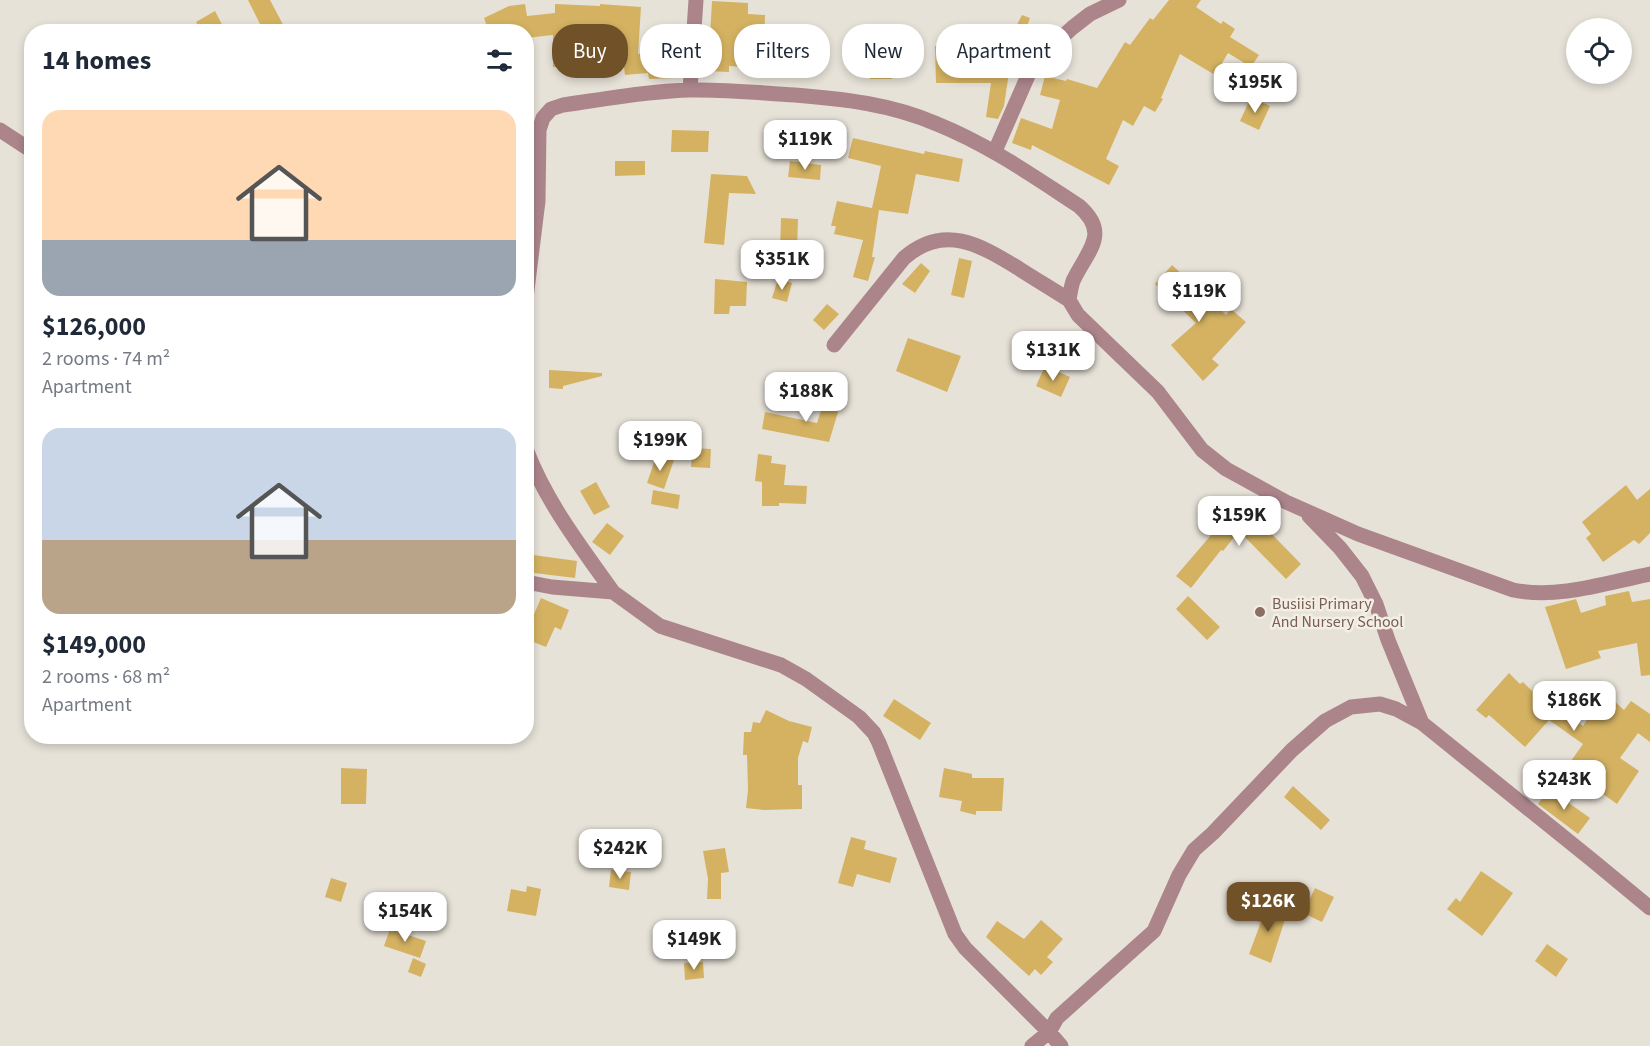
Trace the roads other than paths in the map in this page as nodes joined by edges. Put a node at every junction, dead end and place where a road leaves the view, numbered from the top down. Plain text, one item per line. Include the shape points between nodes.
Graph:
1 (696, 0) edge
2 (1119, 0) edge
3 (690, 90) junction
4 (541, 125) junction
5 (534, 127) edge
6 (0, 130) edge
7 (24, 146) edge
8 (995, 151) junction
9 (534, 233) edge
10 (1069, 300) junction
11 (834, 345) dead end
12 (534, 466) edge
13 (1303, 510) junction
14 (1650, 574) edge
15 (534, 584) edge
16 (613, 592) junction
17 (1422, 723) junction
18 (1650, 908) edge
19 (1049, 1032) junction
20 (1032, 1046) edge
21 (1061, 1046) edge

1 - 3 street
2 - 8 street via 1072,28 1030,72
3 - 4 street via 564,105 551,109
3 - 8 street via 874,103 937,124
4 - 5 street
4 - 9 street
6 - 7 street
8 - 10 street via 1079,206 1094,222 1095,242 1072,284
10 - 11 street via 984,247 949,240 932,242 904,258
10 - 13 street via 1078,315 1158,392 1203,450 1226,469
12 - 16 street via 568,529
13 - 14 street via 1513,590 1533,594 1558,593
13 - 17 street via 1362,576
15 - 16 street
16 - 19 street via 660,626 781,664 860,717 879,743 956,934 965,948
17 - 18 street
17 - 19 street via 1380,704 1351,707 1325,721 1194,850 1154,931 1057,1018
19 - 20 street
19 - 21 street

